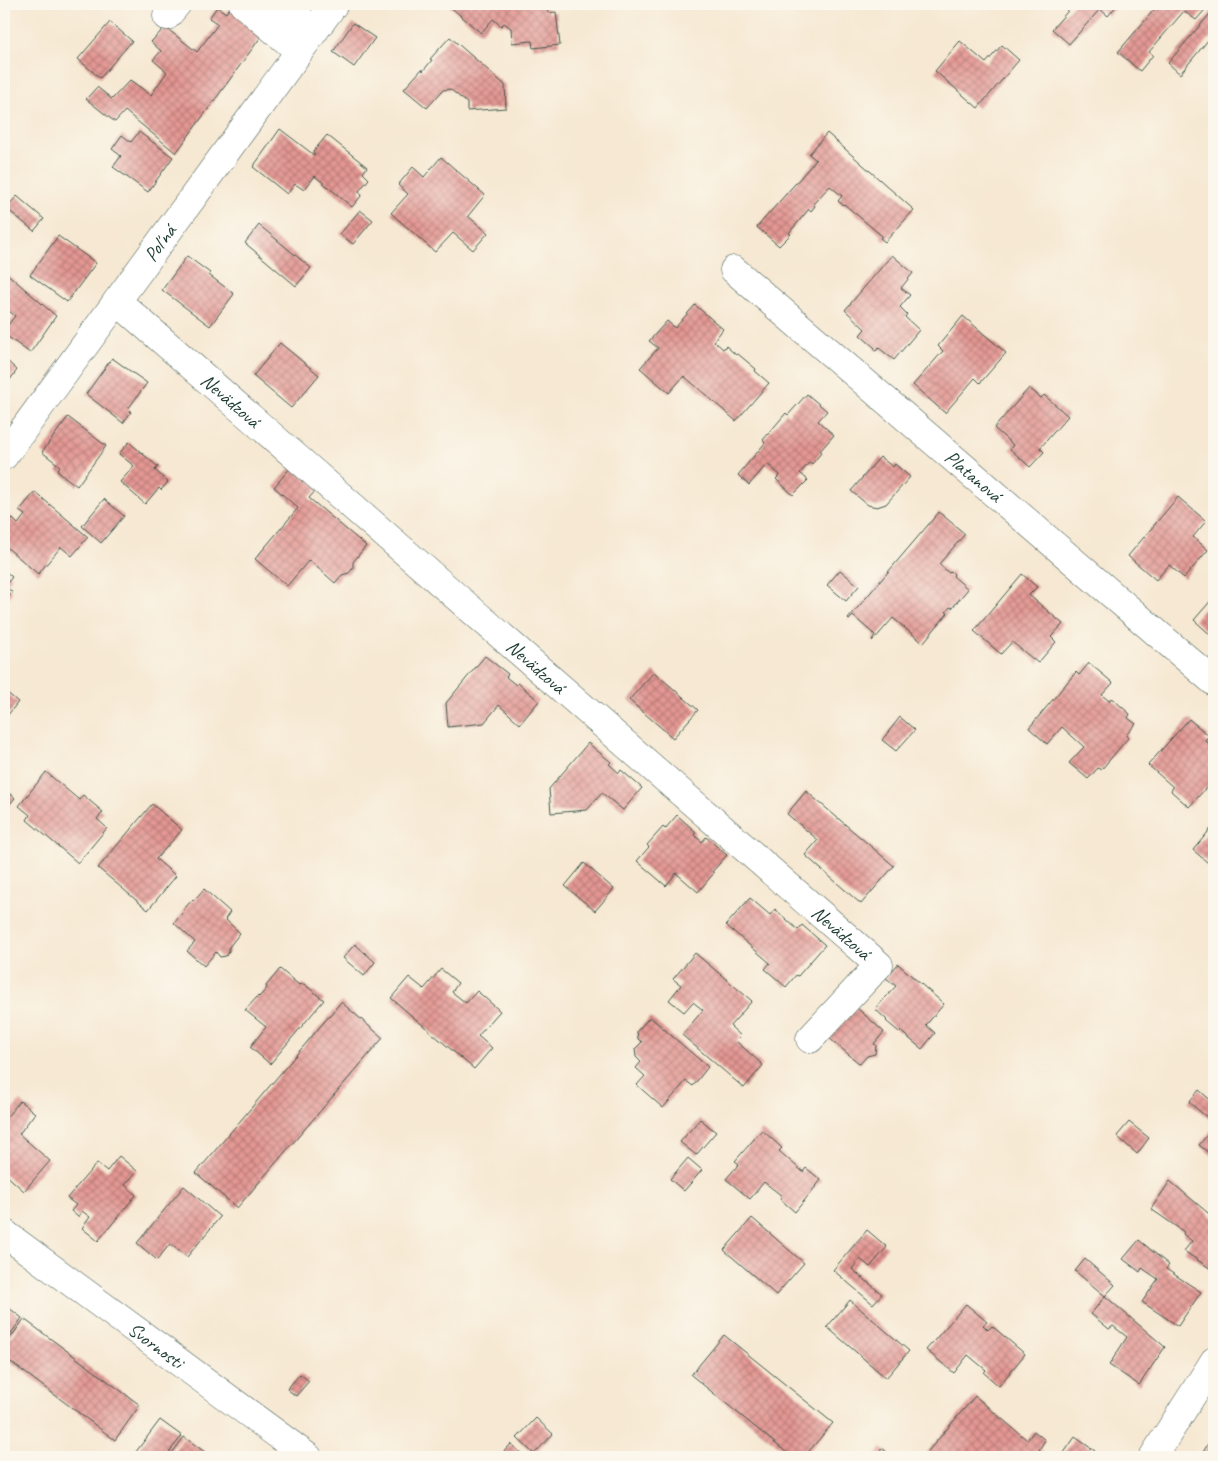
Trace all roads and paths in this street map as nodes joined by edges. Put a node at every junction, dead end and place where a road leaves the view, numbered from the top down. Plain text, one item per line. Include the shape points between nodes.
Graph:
1 (243, 4) edge
2 (283, 4) edge
3 (334, 4) edge
4 (307, 41) junction
5 (734, 270) dead end
6 (117, 301) junction
7 (4, 456) edge
8 (1214, 682) edge
9 (810, 1039) dead end
10 (4, 1233) edge
11 (1214, 1361) edge
12 (308, 1457) edge
13 (1153, 1457) edge

1 - 4 street
2 - 4 street
3 - 4 street, Poľná
4 - 6 street, Poľná
5 - 8 street, Platanová
6 - 7 street, Poľná
6 - 9 street, Nevädzová via 879,965
10 - 12 street, Svornosti
11 - 13 street

